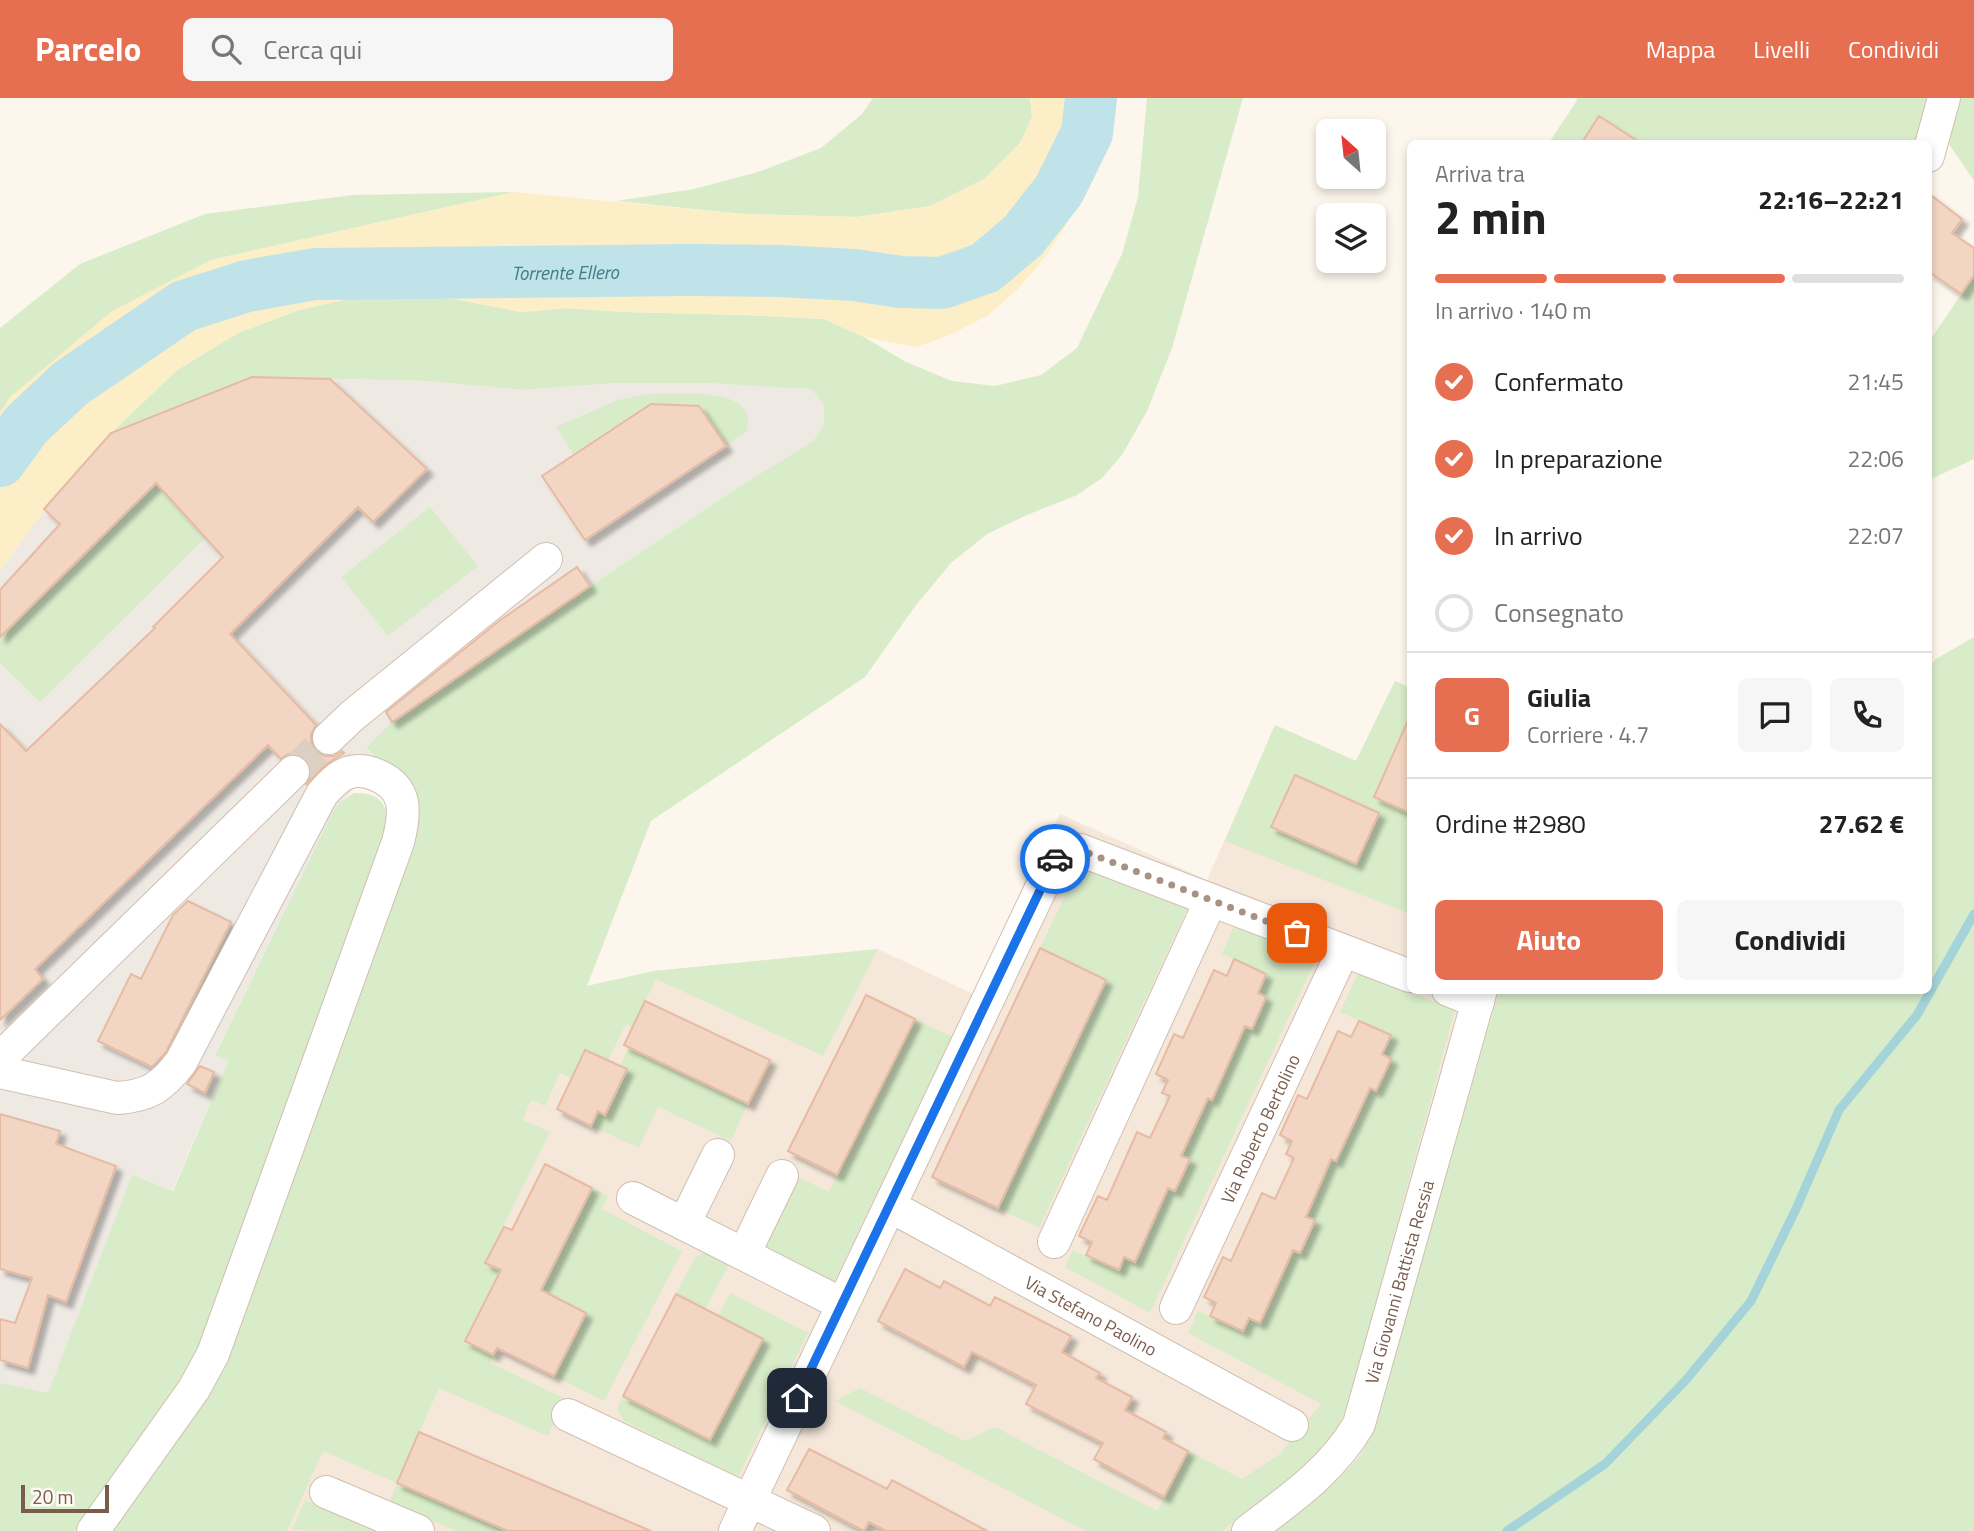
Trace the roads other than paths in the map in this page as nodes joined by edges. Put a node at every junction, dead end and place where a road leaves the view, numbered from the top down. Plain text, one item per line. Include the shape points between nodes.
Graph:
1 (1944, 98) edge
2 (1932, 142) edge
3 (546, 559) dead end
4 (330, 738) tunnel mouth
5 (293, 772) tunnel mouth
6 (1211, 900) junction
7 (1343, 951) junction
8 (1407, 975) edge
9 (1479, 996) edge
10 (0, 1058) edge
11 (0, 1072) edge
12 (718, 1155) dead end
13 (782, 1176) dead end
14 (633, 1198) dead end
15 (890, 1206) junction
16 (684, 1224) junction
17 (1054, 1242) dead end
18 (744, 1254) junction
19 (842, 1304) junction
20 (1176, 1308) dead end
21 (568, 1415) dead end
22 (1292, 1425) dead end
23 (326, 1492) dead end
24 (749, 1499) junction
25 (93, 1531) edge
26 (418, 1531) edge
27 (735, 1531) edge
28 (814, 1531) edge
29 (1248, 1531) edge

1 - 2 street
3 - 4 street
5 - 10 street
6 - 7 street
6 - 15 street via 1080,850 1060,853
6 - 17 street
7 - 8 street
7 - 20 street, Via Roberto Bertolino
9 - 29 street, Via Giovanni Battista Ressia via 1359,1424 1333,1461
11 - 25 street via 109,1097 132,1097 167,1080 181,1062 322,794 347,773 365,771 397,789 403,805 398,842 213,1354 194,1389
12 - 16 street
13 - 18 street
14 - 16 street
15 - 19 street
15 - 22 street, Via Stefano Paolino
16 - 18 street
18 - 19 street
19 - 24 street
21 - 24 street
23 - 26 street
24 - 27 street
24 - 28 street

